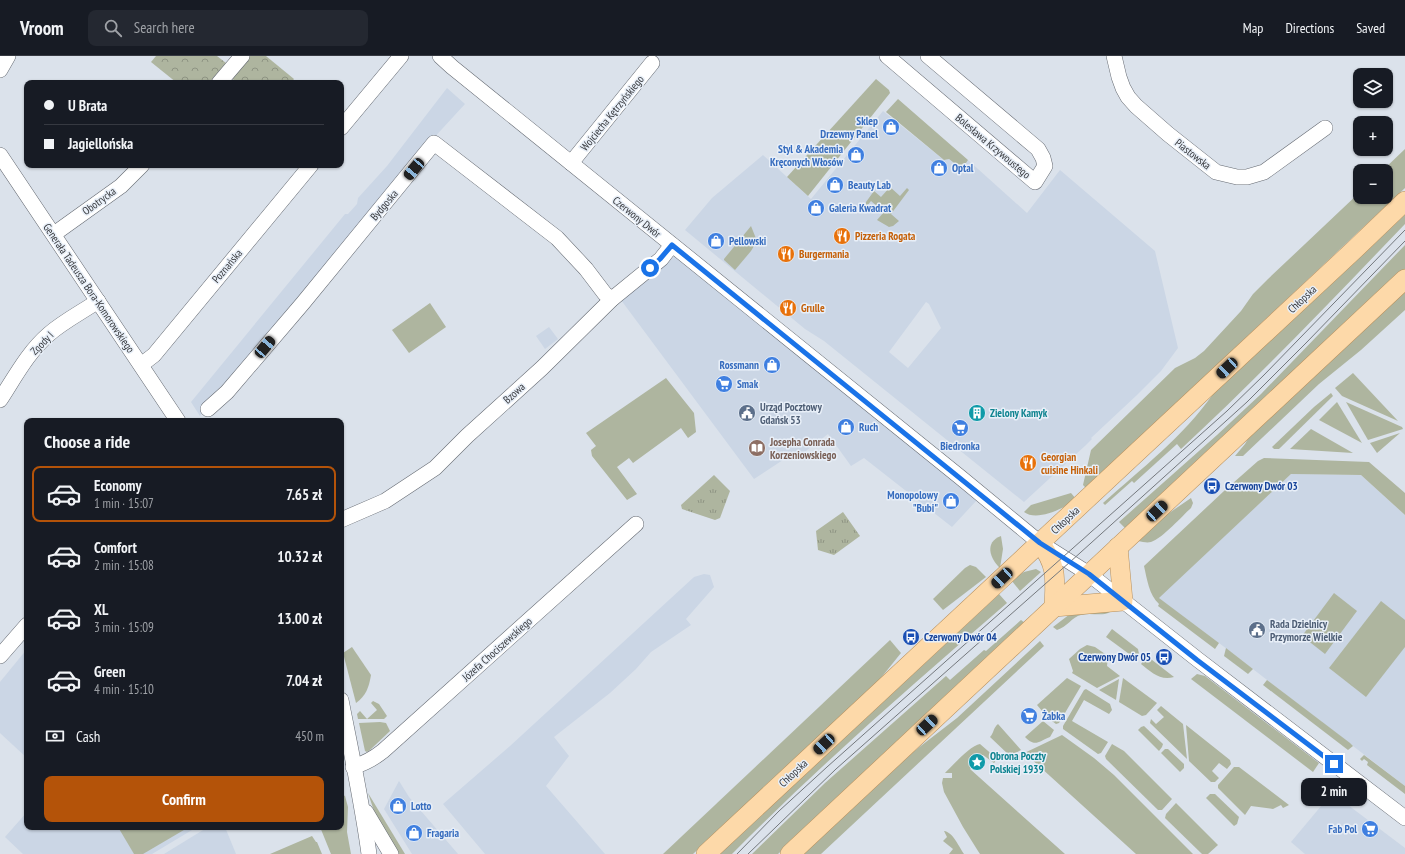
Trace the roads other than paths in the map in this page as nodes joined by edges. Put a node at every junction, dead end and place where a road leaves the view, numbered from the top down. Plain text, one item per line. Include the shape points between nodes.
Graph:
1 (8, 56) edge
2 (242, 56) edge
3 (400, 56) edge
4 (440, 56) edge
5 (887, 56) edge
6 (928, 56) edge
7 (1114, 56) edge
8 (652, 63) dead end
9 (0, 70) edge
10 (222, 80) edge
11 (344, 124) edge
12 (1325, 128) dead end
13 (0, 155) edge
14 (571, 163) junction
15 (139, 168) edge
16 (309, 168) edge
17 (1405, 201) edge
18 (54, 234) junction
19 (672, 245) junction
20 (1405, 279) edge
21 (612, 299) junction
22 (98, 301) junction
23 (141, 365) junction
24 (0, 400) edge
25 (208, 409) dead end
26 (176, 418) edge
27 (344, 519) edge
28 (636, 524) dead end
29 (1040, 543) junction
30 (1118, 547) junction
31 (1089, 574) junction
32 (1123, 601) junction
33 (1054, 607) junction
34 (24, 628) edge
35 (0, 656) edge
36 (344, 716) edge
37 (353, 766) junction
38 (362, 806) junction
39 (1405, 818) edge
40 (369, 854) edge
41 (391, 854) edge
42 (706, 854) edge
43 (790, 854) edge

1 - 9 street
2 - 10 street
3 - 11 street
4 - 14 street, Czerwony Dwór
5 - 6 street, Bolesława Krzywoustego via 1035,182 1045,166 1044,158 1038,149
7 - 12 street, Piastowska via 1123,88 1134,103 1216,172 1237,177 1248,177 1264,172
8 - 14 street, Wojciecha Kętrzyńskiego
13 - 18 street, Generała Tadeusza Bora-Komorowskiego
14 - 19 street, Czerwony Dwór
15 - 18 street, Obotrycka via 121,186
16 - 23 street, Poznańska via 154,355
17 - 29 main road, Chłopska
18 - 22 street, Generała Tadeusza Bora-Komorowskiego
19 - 21 street, Bzowa via 660,259
19 - 29 street, Czerwony Dwór
20 - 30 main road
21 - 25 street, Bydgoska via 557,238 434,143 293,314 226,392
21 - 27 street, Bzowa via 435,468 385,501
22 - 23 street, Generała Tadeusza Bora-Komorowskiego
22 - 24 street, Zgody I via 50,333 39,344 19,369
23 - 26 street, Generała Tadeusza Bora-Komorowskiego
28 - 37 street, Józefa Chociszewskiego via 383,751 365,764
29 - 31 street, Czerwony Dwór
29 - 33 main road via 1048,553 1055,575
29 - 42 main road, Chłopska
30 - 31 main road
30 - 32 main road
31 - 32 street, Czerwony Dwór
31 - 33 main road
32 - 33 main road
32 - 39 street, Czerwony Dwór
33 - 43 main road
34 - 35 street
36 - 37 street
37 - 38 street
38 - 40 street
38 - 41 street

